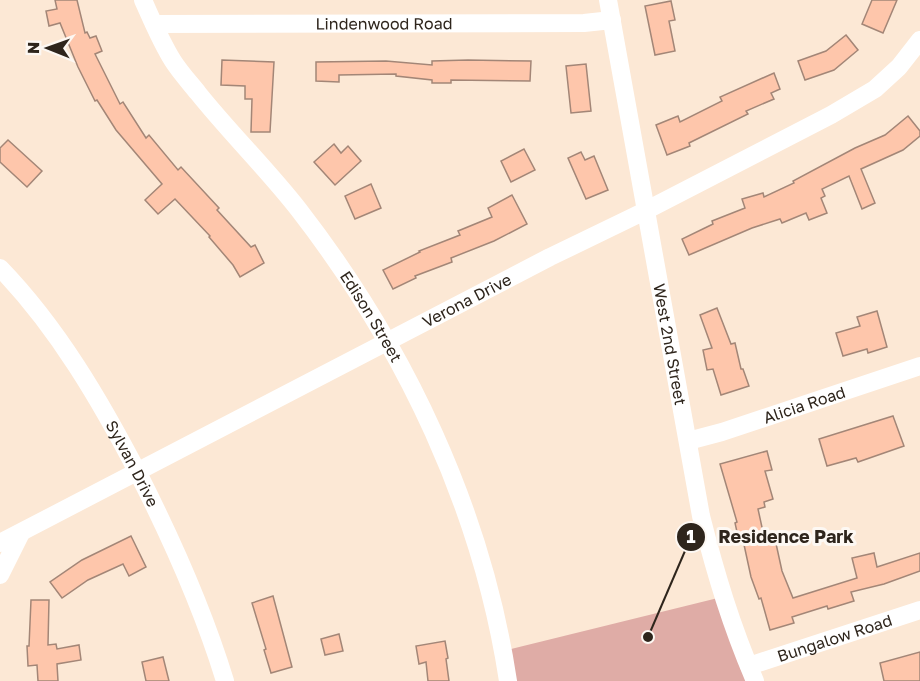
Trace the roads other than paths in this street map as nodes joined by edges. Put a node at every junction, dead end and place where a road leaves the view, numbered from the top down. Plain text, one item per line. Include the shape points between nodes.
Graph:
1 (143, 0) edge
2 (608, 0) edge
3 (612, 20) junction
4 (154, 24) junction
5 (920, 40) edge
6 (645, 211) junction
7 (0, 268) edge
8 (388, 342) junction
9 (920, 366) edge
10 (688, 441) junction
11 (137, 472) junction
12 (21, 533) junction
13 (0, 543) edge
14 (0, 575) edge
15 (920, 610) edge
16 (752, 674) edge
17 (225, 681) edge
18 (508, 681) edge

1 - 4 street, Edison Street
2 - 3 street, West 2nd Street
3 - 4 street, Lindenwood Road
3 - 6 street, West 2nd Street
4 - 8 street, Edison Street via 173,62 297,207
5 - 6 street, Verona Drive via 891,74 854,103
6 - 8 street, Verona Drive
6 - 10 street, West 2nd Street
7 - 11 street, Sylvan Drive via 62,344
8 - 11 street, Verona Drive
8 - 18 street, Edison Street via 435,435 459,494 493,606
9 - 10 street, Alicia Road
10 - 16 street, West 2nd Street via 714,570
11 - 12 street, Verona Drive
11 - 17 street, Sylvan Drive via 188,578
12 - 13 street, Verona Drive
12 - 14 street
15 - 16 street, Bungalow Road

